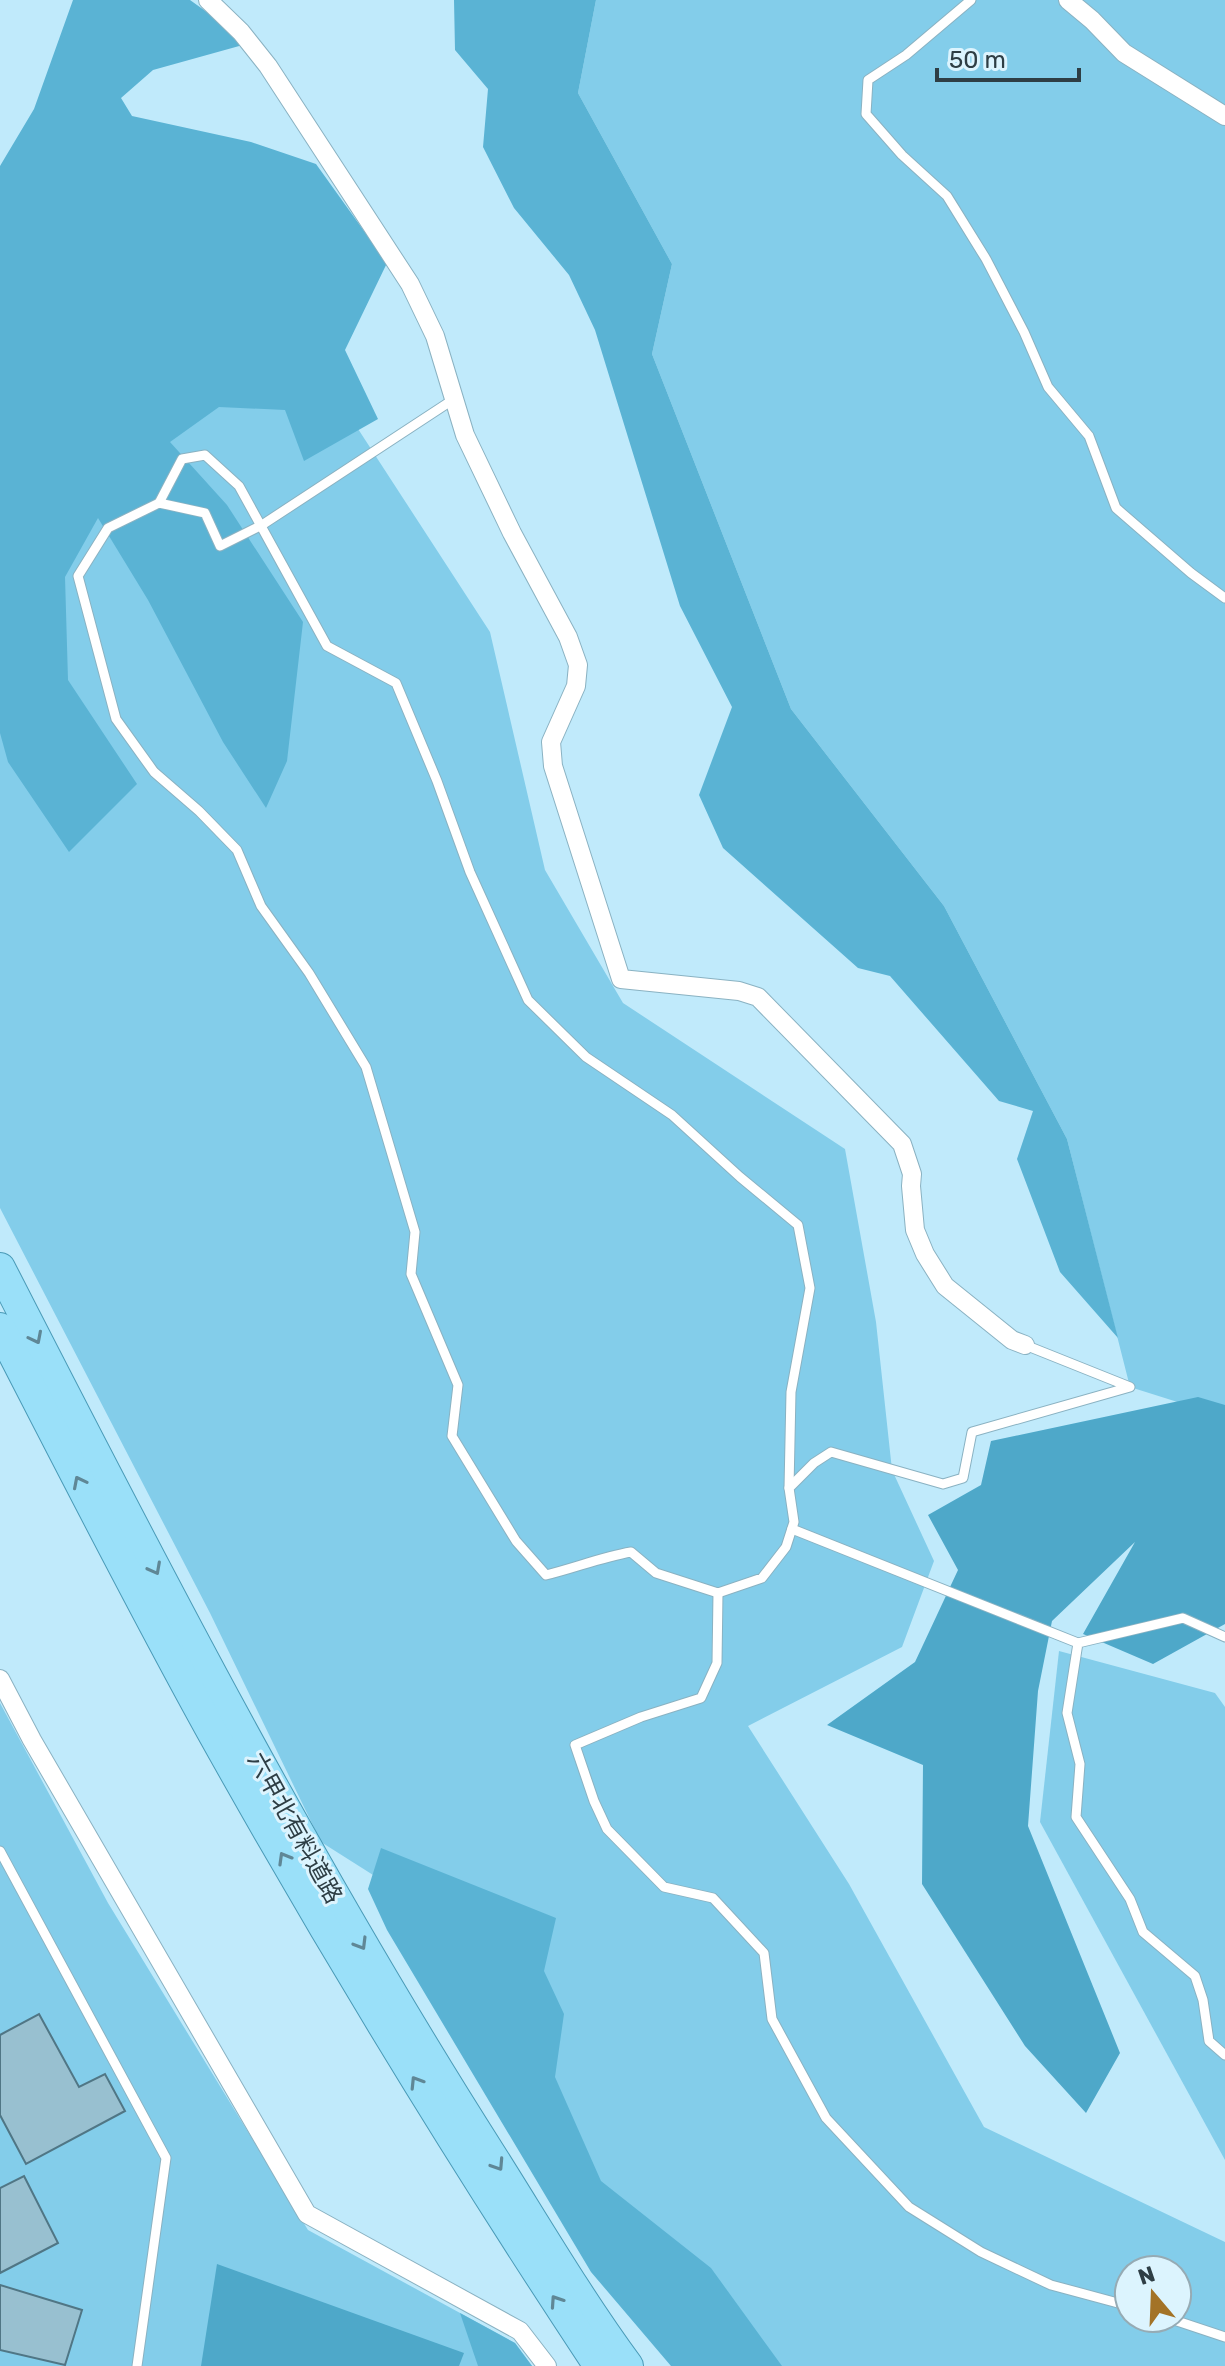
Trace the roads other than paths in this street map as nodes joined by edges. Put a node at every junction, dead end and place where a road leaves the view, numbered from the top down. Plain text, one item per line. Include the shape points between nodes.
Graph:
1 (208, 0) edge
2 (971, 0) edge
3 (1068, 0) edge
4 (1225, 116) edge
5 (454, 399) junction
6 (159, 503) junction
7 (262, 525) junction
8 (1225, 598) edge
9 (0, 1268) edge
10 (0, 1328) edge
11 (1025, 1345) joint
12 (789, 1488) junction
13 (792, 1529) junction
14 (718, 1593) junction
15 (1225, 1637) edge
16 (1078, 1643) junction
17 (0, 1679) edge
18 (0, 1851) edge
19 (1225, 2055) edge
20 (1113, 2302) edge
21 (1193, 2326) edge
22 (1225, 2337) edge
23 (137, 2366) edge
24 (547, 2366) edge
25 (599, 2366) edge
26 (628, 2366) edge

1 - 5 street via 268,66 410,284 435,336
2 - 8 lane via 868,80 866,114 947,196 992,271 1048,387 1089,436 1116,508
3 - 4 street via 1124,53
5 - 7 lane
5 - 11 street via 465,435 578,665 576,686 551,742 553,766 621,979 758,997 902,1144 912,1174 915,1230 945,1286
6 - 7 lane via 205,513 220,546
6 - 7 lane via 182,459 205,455 239,486
6 - 14 lane via 108,528 78,576 116,719 154,772 237,850 261,906 366,1067 415,1232 411,1274 458,1385 452,1436 516,1541 546,1575 631,1552 656,1573
7 - 12 lane via 327,646 396,683 470,872 528,1000 586,1057 672,1115 798,1225 810,1288 791,1392
9 -> 26 main road, 六甲北有料道路 via 234,1718 355,1934
25 -> 10 main road, 六甲北有料道路 via 335,1946 211,1729
11 - 12 lane via 1130,1387 972,1432 963,1478 943,1484 831,1452
12 - 13 lane
13 - 14 lane via 786,1547 762,1578
13 - 16 lane
14 - 20 lane via 717,1663 701,1698 575,1745 607,1829 664,1887 713,1898 764,1953 772,2019 826,2118 909,2207 981,2252 1051,2285
15 - 16 lane via 1183,1618
16 - 19 lane via 1067,1713 1080,1764 1076,1817 1130,1899 1143,1932 1195,1976 1209,2041
17 - 24 street via 307,2214 520,2331
18 - 23 lane via 166,2158
21 - 22 lane

